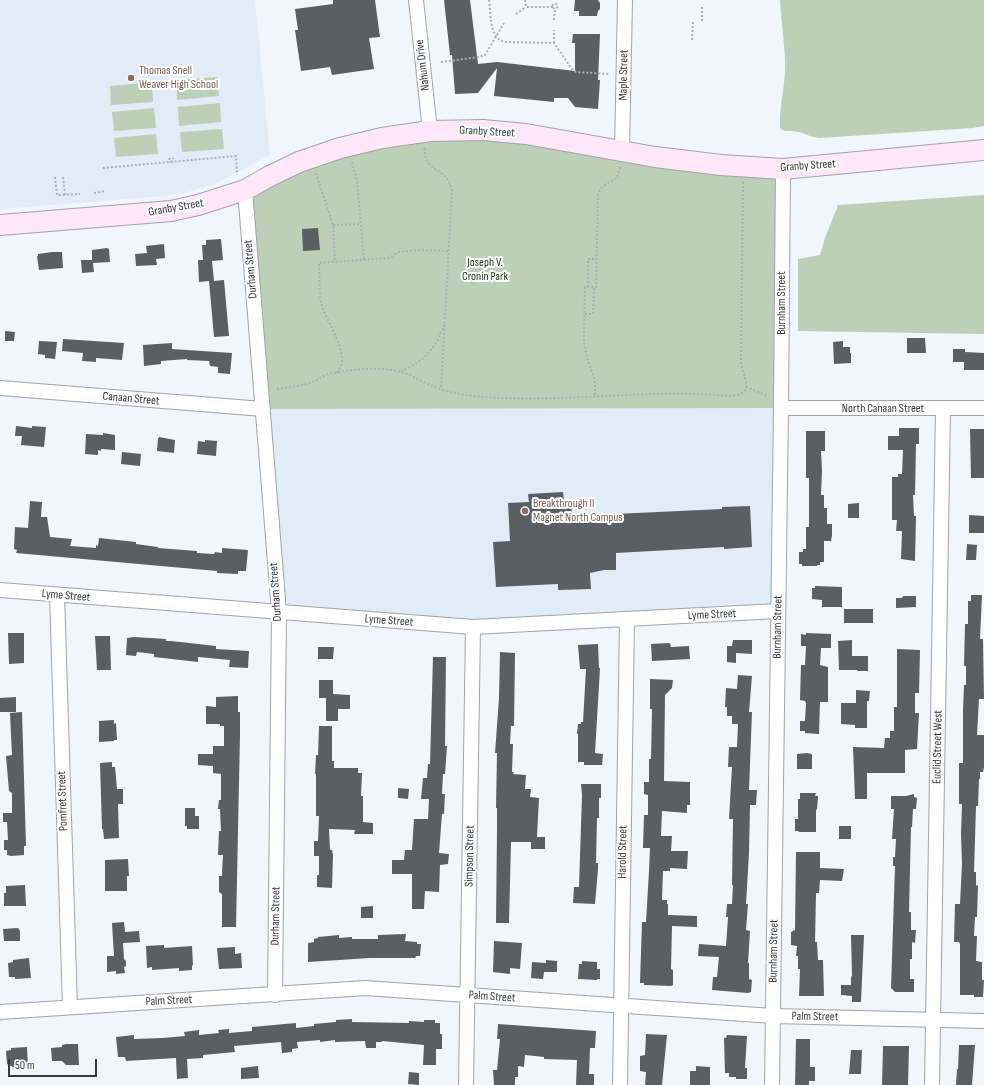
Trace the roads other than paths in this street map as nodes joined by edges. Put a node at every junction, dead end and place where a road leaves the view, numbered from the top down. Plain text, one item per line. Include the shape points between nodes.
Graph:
1 (416, 0) edge
2 (625, 0) edge
3 (427, 139) junction
4 (984, 150) edge
5 (622, 158) junction
6 (783, 170) junction
7 (241, 184) junction
8 (0, 225) edge
9 (0, 388) edge
10 (781, 408) junction
11 (984, 408) edge
12 (262, 409) junction
13 (943, 409) junction
14 (0, 590) edge
15 (57, 595) junction
16 (778, 611) junction
17 (278, 612) junction
18 (627, 619) junction
19 (473, 627) junction
20 (275, 995) junction
21 (468, 995) junction
22 (621, 1006) junction
23 (70, 1007) junction
24 (0, 1012) edge
25 (774, 1016) junction
26 (933, 1020) junction
27 (984, 1021) edge
28 (466, 1085) edge
29 (620, 1085) edge
30 (772, 1085) edge
31 (932, 1085) edge

1 - 3 street, Nahum Drive
2 - 5 street, Maple Street
3 - 5 main road, Granby Street via 483,130 526,134
3 - 7 main road, Granby Street via 382,138 340,148
4 - 6 main road, Granby Street
5 - 6 main road, Granby Street
6 - 10 street, Burnham Street
7 - 8 main road, Granby Street via 198,205 171,211
7 - 12 street, Durham Street
9 - 12 street, Canaan Street
10 - 13 street, North Canaan Street
10 - 16 street, Burnham Street
11 - 13 street, North Canaan Street
12 - 17 street, Durham Street
13 - 26 street, Euclid Street West
14 - 15 street, Lyme Street
15 - 17 street, Lyme Street
15 - 23 street, Pomfret Street
16 - 18 street, Lyme Street
16 - 25 street, Burnham Street
17 - 19 street, Lyme Street
17 - 20 street, Durham Street
18 - 19 street, Lyme Street
18 - 22 street, Harold Street
19 - 21 street, Simpson Street
20 - 21 street, Palm Street via 365,988
20 - 23 street, Palm Street
21 - 22 street, Palm Street
21 - 28 street, Simpson Street
22 - 25 street, Palm Street
22 - 29 street, Harold Street
23 - 24 street, Palm Street
25 - 26 street, Palm Street
25 - 30 street, Burnham Street
26 - 27 street, Palm Street
26 - 31 street, Euclid Street West

